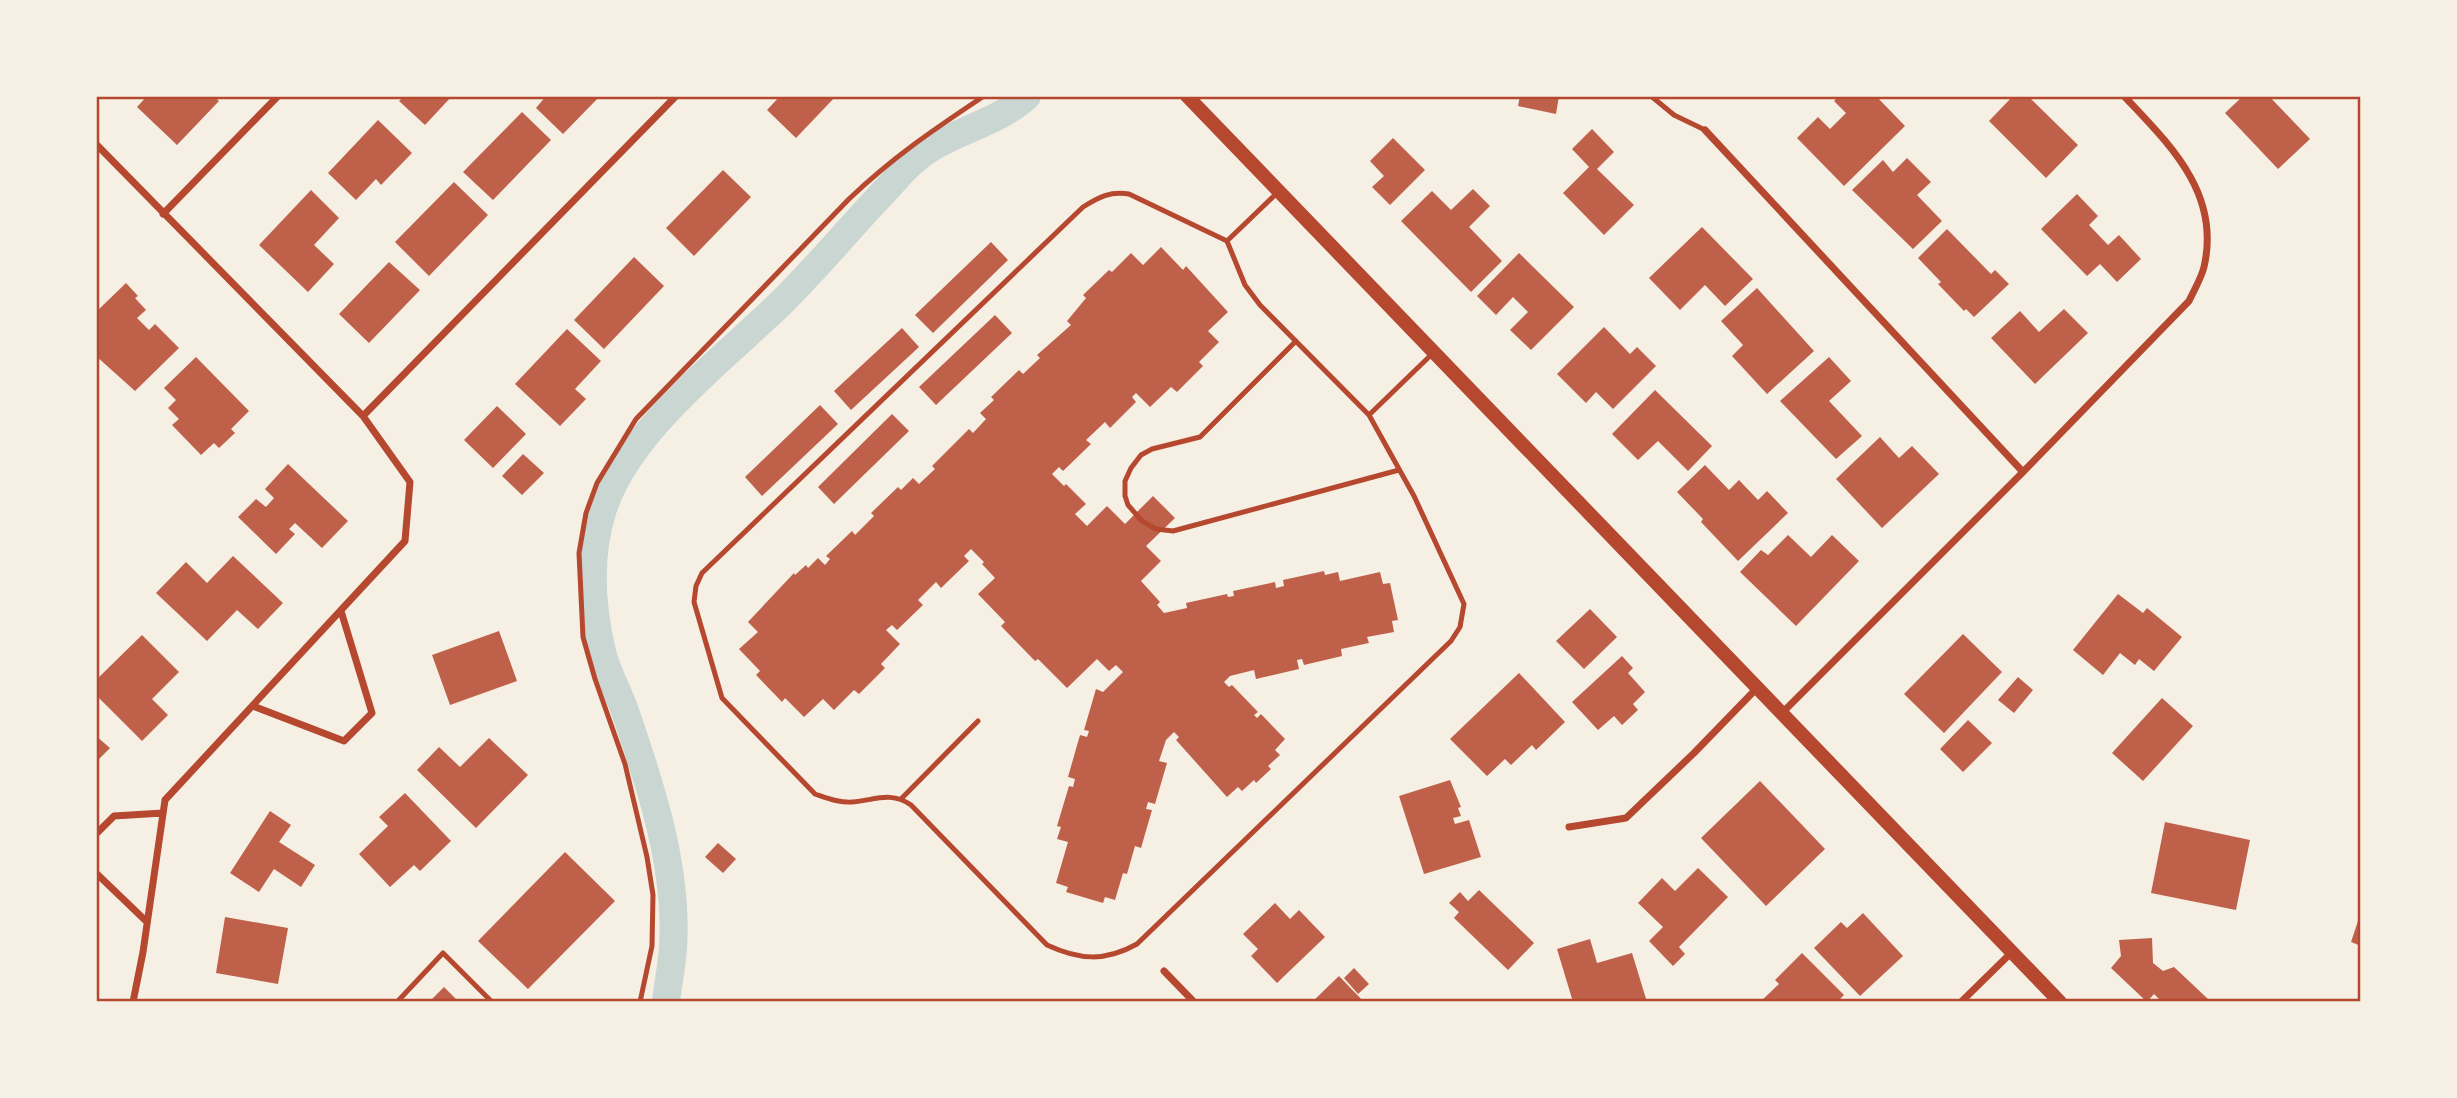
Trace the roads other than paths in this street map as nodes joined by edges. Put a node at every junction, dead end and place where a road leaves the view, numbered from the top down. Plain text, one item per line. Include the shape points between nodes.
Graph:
1 (278, 96) edge
2 (676, 96) edge
3 (984, 96) edge
4 (1187, 96) edge
5 (1651, 96) edge
6 (2123, 96) edge
7 (1705, 130) joint
8 (96, 144) edge
9 (1279, 191) junction
10 (163, 214) junction
11 (1227, 241) junction
12 (1296, 341) junction
13 (1435, 352) junction
14 (1369, 415) junction
15 (363, 416) junction
16 (1399, 470) junction
17 (2023, 472) junction
18 (341, 611) junction
19 (1758, 686) junction
20 (253, 706) junction
21 (1783, 712) junction
22 (978, 721) dead end
23 (901, 799) junction
24 (163, 813) junction
25 (1569, 827) dead end
26 (96, 834) edge
27 (96, 873) edge
28 (147, 922) junction
29 (2012, 952) junction
30 (1164, 971) dead end
31 (133, 1002) edge
32 (397, 1002) edge
33 (492, 1002) edge
34 (640, 1002) edge
35 (1194, 1002) edge
36 (1961, 1002) edge
37 (2060, 1002) edge

1 - 10 street
2 - 15 street
3 - 34 lane via 909,146 849,200 636,419 597,483 579,553 580,604 583,637 625,764 653,895 652,946
4 - 9 main road
5 - 7 lane
6 - 17 street via 2170,146 2192,178 2205,208 2208,241 2204,269 2189,301
7 - 17 street
8 - 10 street
9 - 11 lane
9 - 13 main road
10 - 15 street
11 - 12 lane via 1245,285
11 - 23 lane via 1129,194 1098,197 702,573 694,603 722,698 815,794 851,802 883,796
12 - 14 lane
12 - 16 lane via 1200,438 1141,456 1125,481 1128,505 1142,521 1173,531
13 - 14 lane
13 - 19 main road
14 - 16 lane
15 - 18 street via 410,482 405,541
16 - 23 lane via 1464,604 1460,627 1451,641 1137,944 1100,957 1070,956 1047,945
17 - 21 street
18 - 20 street
18 - 20 street via 372,713 344,741
19 - 21 main road
19 - 25 street via 1626,818
20 - 24 street via 165,800
21 - 29 main road
22 - 23 lane
24 - 26 street via 114,816
24 - 28 street
27 - 28 street
28 - 31 street
29 - 36 street
29 - 37 main road
30 - 35 street
32 - 33 lane via 443,953

